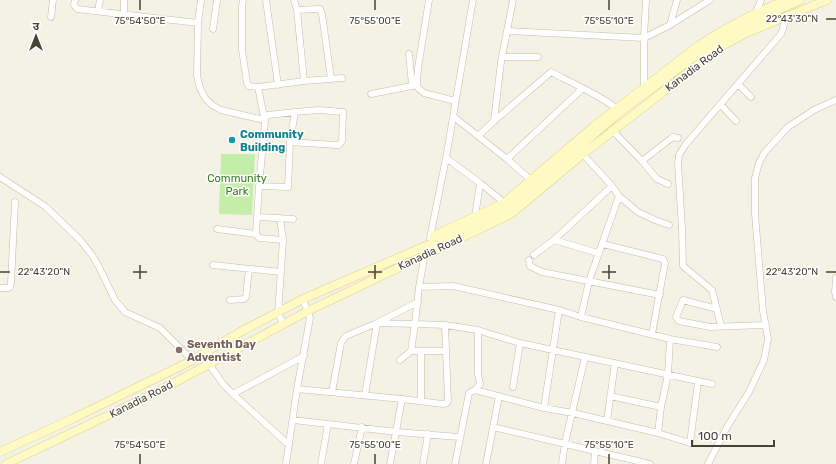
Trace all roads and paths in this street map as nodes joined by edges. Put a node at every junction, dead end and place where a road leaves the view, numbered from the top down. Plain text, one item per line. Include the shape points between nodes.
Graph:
1 (53, 0) edge
2 (75, 0) edge
3 (100, 0) edge
4 (124, 0) edge
5 (201, 0) edge
6 (217, 0) edge
7 (243, 0) edge
8 (266, 0) edge
9 (294, 0) edge
10 (429, 0) edge
11 (473, 0) edge
12 (513, 0) edge
13 (646, 0) edge
14 (677, 0) edge
15 (710, 0) edge
16 (761, 0) edge
17 (787, 0) edge
18 (800, 0) edge
19 (827, 0) edge
20 (296, 10) junction
21 (98, 11) junction
22 (756, 12) junction
23 (124, 14) junction
24 (51, 17) dead end
25 (785, 17) junction
26 (753, 21) junction
27 (198, 23) junction
28 (670, 25) junction
29 (736, 27) junction
30 (213, 29) dead end
31 (507, 31) junction
32 (644, 38) junction
33 (409, 54) dead end
34 (502, 57) junction
35 (538, 57) dead end
36 (342, 78) dead end
37 (331, 79) junction
38 (304, 81) junction
39 (738, 84) junction
40 (278, 85) junction
41 (415, 85) junction
42 (258, 88) junction
43 (582, 89) junction
44 (644, 90) junction
45 (371, 94) dead end
46 (751, 97) dead end
47 (836, 100) edge
48 (455, 101) junction
49 (721, 105) junction
50 (618, 110) junction
51 (295, 112) junction
52 (454, 117) junction
53 (264, 118) junction
54 (494, 121) junction
55 (736, 121) dead end
56 (595, 129) junction
57 (612, 130) junction
58 (478, 136) junction
59 (678, 138) dead end
60 (290, 142) junction
61 (580, 150) junction
62 (446, 158) junction
63 (507, 159) junction
64 (642, 161) junction
65 (0, 177) edge
66 (534, 182) junction
67 (480, 183) junction
68 (668, 184) dead end
69 (259, 186) junction
70 (612, 186) junction
71 (619, 196) junction
72 (15, 202) dead end
73 (506, 205) junction
74 (258, 217) junction
75 (280, 218) junction
76 (293, 219) dead end
77 (476, 219) junction
78 (668, 225) dead end
79 (217, 229) dead end
80 (256, 234) junction
81 (283, 240) junction
82 (554, 240) junction
83 (429, 241) junction
84 (603, 244) junction
85 (598, 253) junction
86 (424, 255) junction
87 (409, 257) junction
88 (213, 265) dead end
89 (248, 269) junction
90 (281, 272) junction
91 (836, 278) edge
92 (343, 281) junction
93 (590, 281) junction
94 (419, 287) junction
95 (0, 288) edge
96 (347, 292) junction
97 (660, 295) junction
98 (836, 297) edge
99 (303, 299) junction
100 (230, 300) dead end
101 (418, 302) junction
102 (559, 310) junction
103 (717, 310) junction
104 (308, 311) junction
105 (278, 314) junction
106 (581, 317) junction
107 (377, 323) junction
108 (284, 324) junction
109 (415, 324) junction
110 (445, 325) junction
111 (766, 325) junction
112 (721, 326) junction
113 (478, 330) junction
114 (652, 334) junction
115 (670, 339) junction
116 (520, 343) junction
117 (717, 347) dead end
118 (553, 350) junction
119 (411, 351) junction
120 (422, 351) junction
121 (446, 351) junction
122 (304, 356) junction
123 (585, 357) junction
124 (192, 360) junction
125 (400, 360) dead end
126 (615, 363) junction
127 (209, 364) junction
128 (668, 374) junction
129 (698, 382) junction
130 (712, 384) dead end
131 (513, 386) dead end
132 (297, 389) junction
133 (474, 390) junction
134 (332, 392) junction
135 (233, 394) junction
136 (365, 395) junction
137 (499, 396) junction
138 (610, 396) junction
139 (402, 399) junction
140 (421, 401) junction
141 (661, 407) junction
142 (544, 408) junction
143 (572, 413) junction
144 (72, 419) junction
145 (293, 420) junction
146 (608, 421) junction
147 (328, 424) junction
148 (493, 427) junction
149 (362, 428) junction
150 (77, 430) junction
151 (396, 432) junction
152 (658, 433) junction
153 (428, 434) junction
154 (459, 437) junction
155 (565, 443) junction
156 (289, 445) junction
157 (595, 451) junction
158 (0, 452) edge
159 (6, 464) edge
160 (286, 464) edge
161 (321, 464) edge
162 (354, 464) edge
163 (390, 464) edge
164 (423, 464) edge
165 (455, 464) edge
166 (486, 464) edge
167 (562, 464) edge
168 (594, 464) edge
169 (650, 464) edge
170 (708, 464) edge

1 - 24 street
2 - 21 street via 76,9
3 - 21 street
4 - 23 street
5 - 27 street
6 - 30 street
7 - 42 street via 242,50 247,83
8 - 40 street
9 - 20 street
10 - 41 street
11 - 48 street
12 - 31 street
13 - 32 street
14 - 28 street
15 - 28 street
16 - 22 street
17 - 22 main road
18 - 26 main road, Kanadia Road
19 - 25 main road, Kanadia Road
20 - 37 street via 320,10
20 - 38 street
21 - 23 street
22 - 26 street
22 - 29 main road
23 - 27 street
25 - 39 street via 781,34
25 - 57 main road, Kanadia Road via 722,46
26 - 29 main road, Kanadia Road
27 - 53 street via 197,76 205,98 221,110
28 - 32 street
29 - 44 main road, Kanadia Road via 716,38
31 - 32 street
31 - 34 street
32 - 44 street
33 - 41 street
34 - 35 street
34 - 54 street
36 - 37 street
37 - 38 street
38 - 40 street
39 - 46 street
39 - 49 street
40 - 42 street
41 - 45 street
41 - 48 street via 424,93
42 - 53 street
43 - 50 street
43 - 54 street via 551,72
43 - 63 street
44 - 50 main road, Kanadia Road
47 - 111 street via 814,110 788,127 765,152 759,163 755,178 755,214
48 - 52 street
49 - 55 street
49 - 103 street via 686,144 679,155 678,163 683,266 712,290
50 - 56 main road, Kanadia Road
51 - 53 street via 268,115
51 - 60 street
51 - 60 street via 343,112 342,141 336,146
52 - 58 street
52 - 62 street
53 - 69 street
54 - 58 street
56 - 61 main road, Kanadia Road
56 - 66 main road
57 - 61 main road, Kanadia Road
57 - 64 street
58 - 63 street
59 - 64 street via 673,137
60 - 69 street via 288,187
61 - 66 main road, Kanadia Road
61 - 70 street
61 - 86 main road, Kanadia Road via 511,214
62 - 67 street
62 - 83 street
63 - 66 street
64 - 68 street via 657,179
65 - 124 street via 46,207 81,241 92,255 115,300 125,312 160,328
66 - 73 main road, Kanadia Road
67 - 73 street
67 - 77 street
69 - 74 street
70 - 71 street
70 - 82 street
71 - 78 street via 638,212
71 - 84 street
72 - 95 street via 11,283 8,288
73 - 77 main road, Kanadia Road
74 - 75 street
74 - 80 street
75 - 76 street
75 - 81 street
77 - 83 main road, Kanadia Road
79 - 80 street
80 - 81 street via 259,238
81 - 90 street
82 - 85 street
82 - 93 street via 531,258 530,266 542,272
83 - 86 street
83 - 87 main road, Kanadia Road
84 - 85 street
84 - 97 street via 662,259 665,263
85 - 93 street
86 - 87 main road, Kanadia Road
86 - 94 street
87 - 92 main road, Kanadia Road
87 - 96 main road, Kanadia Road
88 - 89 street
89 - 90 street
89 - 100 street via 246,296 244,299
90 - 105 street
91 - 98 street
92 - 96 main road
92 - 99 main road, Kanadia Road
93 - 97 street
93 - 106 street
94 - 101 street
94 - 102 street via 453,286
96 - 104 main road, Kanadia Road
97 - 114 street
99 - 104 street
99 - 105 main road, Kanadia Road
101 - 107 street
101 - 109 street
102 - 106 street
102 - 118 street
103 - 112 street
103 - 112 street via 683,300 676,317 679,321 710,327
104 - 108 main road, Kanadia Road
104 - 122 street via 310,318
105 - 108 street
105 - 124 main road, Kanadia Road
106 - 114 street
107 - 109 street
107 - 134 street via 346,336 341,343
107 - 136 street
108 - 127 main road, Kanadia Road
109 - 110 street
109 - 119 street
110 - 113 street
110 - 121 street
111 - 112 street
111 - 170 street via 768,339 764,360
113 - 116 street
113 - 133 street via 480,384
114 - 115 street
115 - 117 street
115 - 128 street
116 - 118 street
116 - 131 street
118 - 123 street
118 - 142 street
119 - 120 street
119 - 125 street
120 - 121 street
120 - 140 street
121 - 140 street via 448,403
122 - 132 street
122 - 135 street
123 - 126 street
123 - 143 street
124 - 144 main road, Kanadia Road
126 - 128 street
126 - 138 street
127 - 135 street
127 - 150 main road, Kanadia Road
128 - 129 street
128 - 141 street
129 - 130 street
129 - 152 street via 690,443
132 - 134 street
132 - 145 street
133 - 137 street
133 - 154 street via 469,393
134 - 136 street
135 - 156 street
136 - 139 street
137 - 142 street
137 - 148 street
138 - 141 street
138 - 146 street
139 - 140 street
139 - 151 street
141 - 152 street
142 - 143 street
143 - 146 street
143 - 155 street
144 - 150 main road
144 - 158 main road, Kanadia Road
145 - 147 street
145 - 156 street
146 - 152 street
147 - 149 street
147 - 161 street
148 - 155 street
148 - 166 street
149 - 151 street
149 - 162 street
150 - 159 main road, Kanadia Road
151 - 153 street
151 - 163 street
153 - 154 street
153 - 164 street
154 - 165 street
155 - 157 street
155 - 167 street
156 - 160 street
157 - 168 street
157 - 169 street

